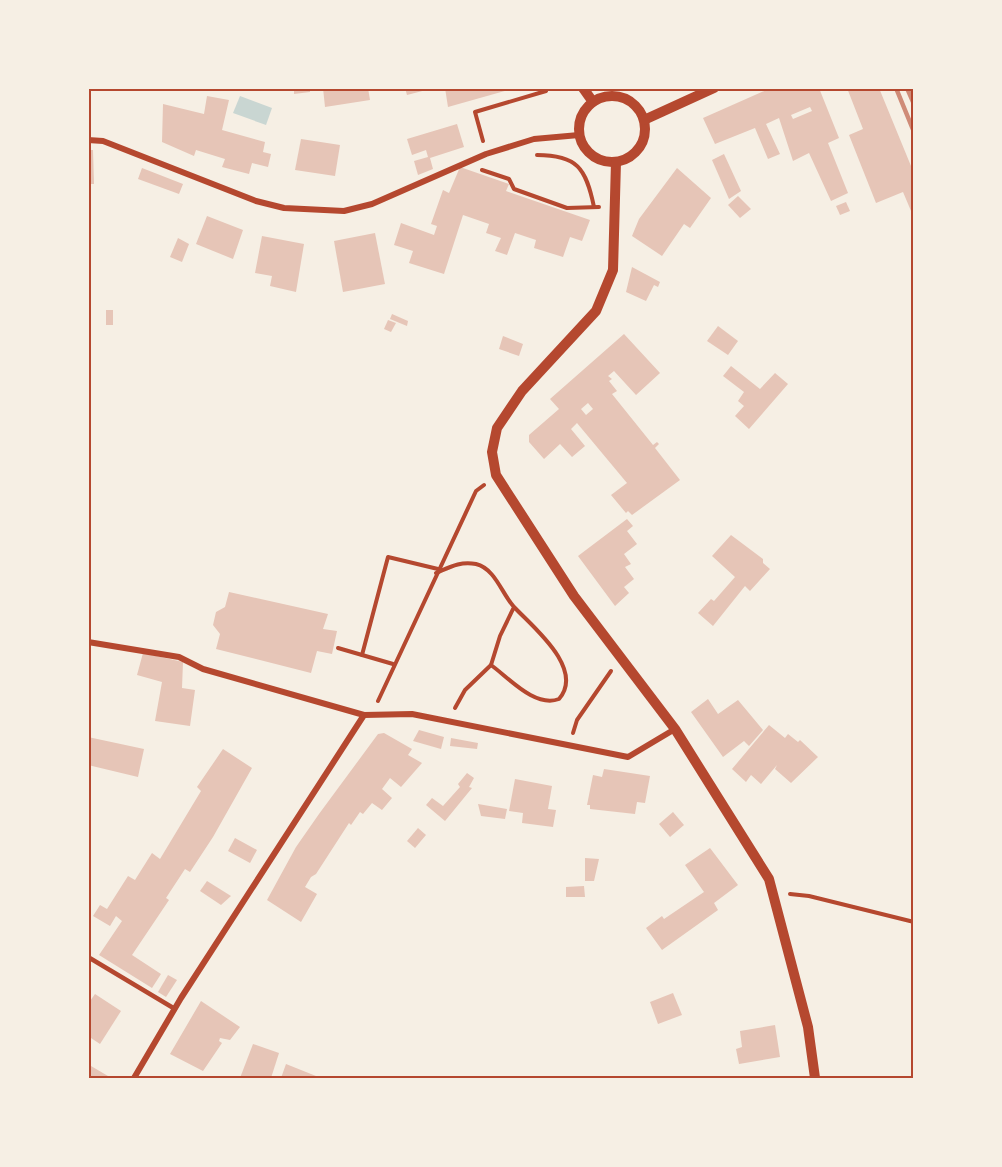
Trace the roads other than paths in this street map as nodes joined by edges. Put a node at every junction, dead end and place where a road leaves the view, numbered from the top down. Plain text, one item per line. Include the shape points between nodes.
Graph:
1 (583, 88) edge
2 (714, 88) edge
3 (593, 102) junction
4 (644, 120) junction
5 (579, 135) junction
6 (88, 140) edge
7 (616, 162) junction
8 (88, 642) edge
9 (364, 715) junction
10 (675, 729) junction
11 (88, 957) edge
12 (175, 1010) junction
13 (134, 1078) edge
14 (815, 1078) edge

1 - 3 street
2 - 4 street
3 - 4 street via 607,96 624,99 638,108
3 - 5 street via 582,116
4 - 7 street via 645,137 635,153
5 - 6 street via 534,139 486,154 372,204 344,211 315,211 255,201 104,141
5 - 7 street via 589,154 608,163
7 - 10 street via 613,270 596,311 522,391 497,428 492,452 496,475 574,597
8 - 9 street via 179,657 203,669
9 - 10 street via 412,714 628,757
9 - 12 street
10 - 14 street via 769,879 808,1027
11 - 12 lane
12 - 13 street

